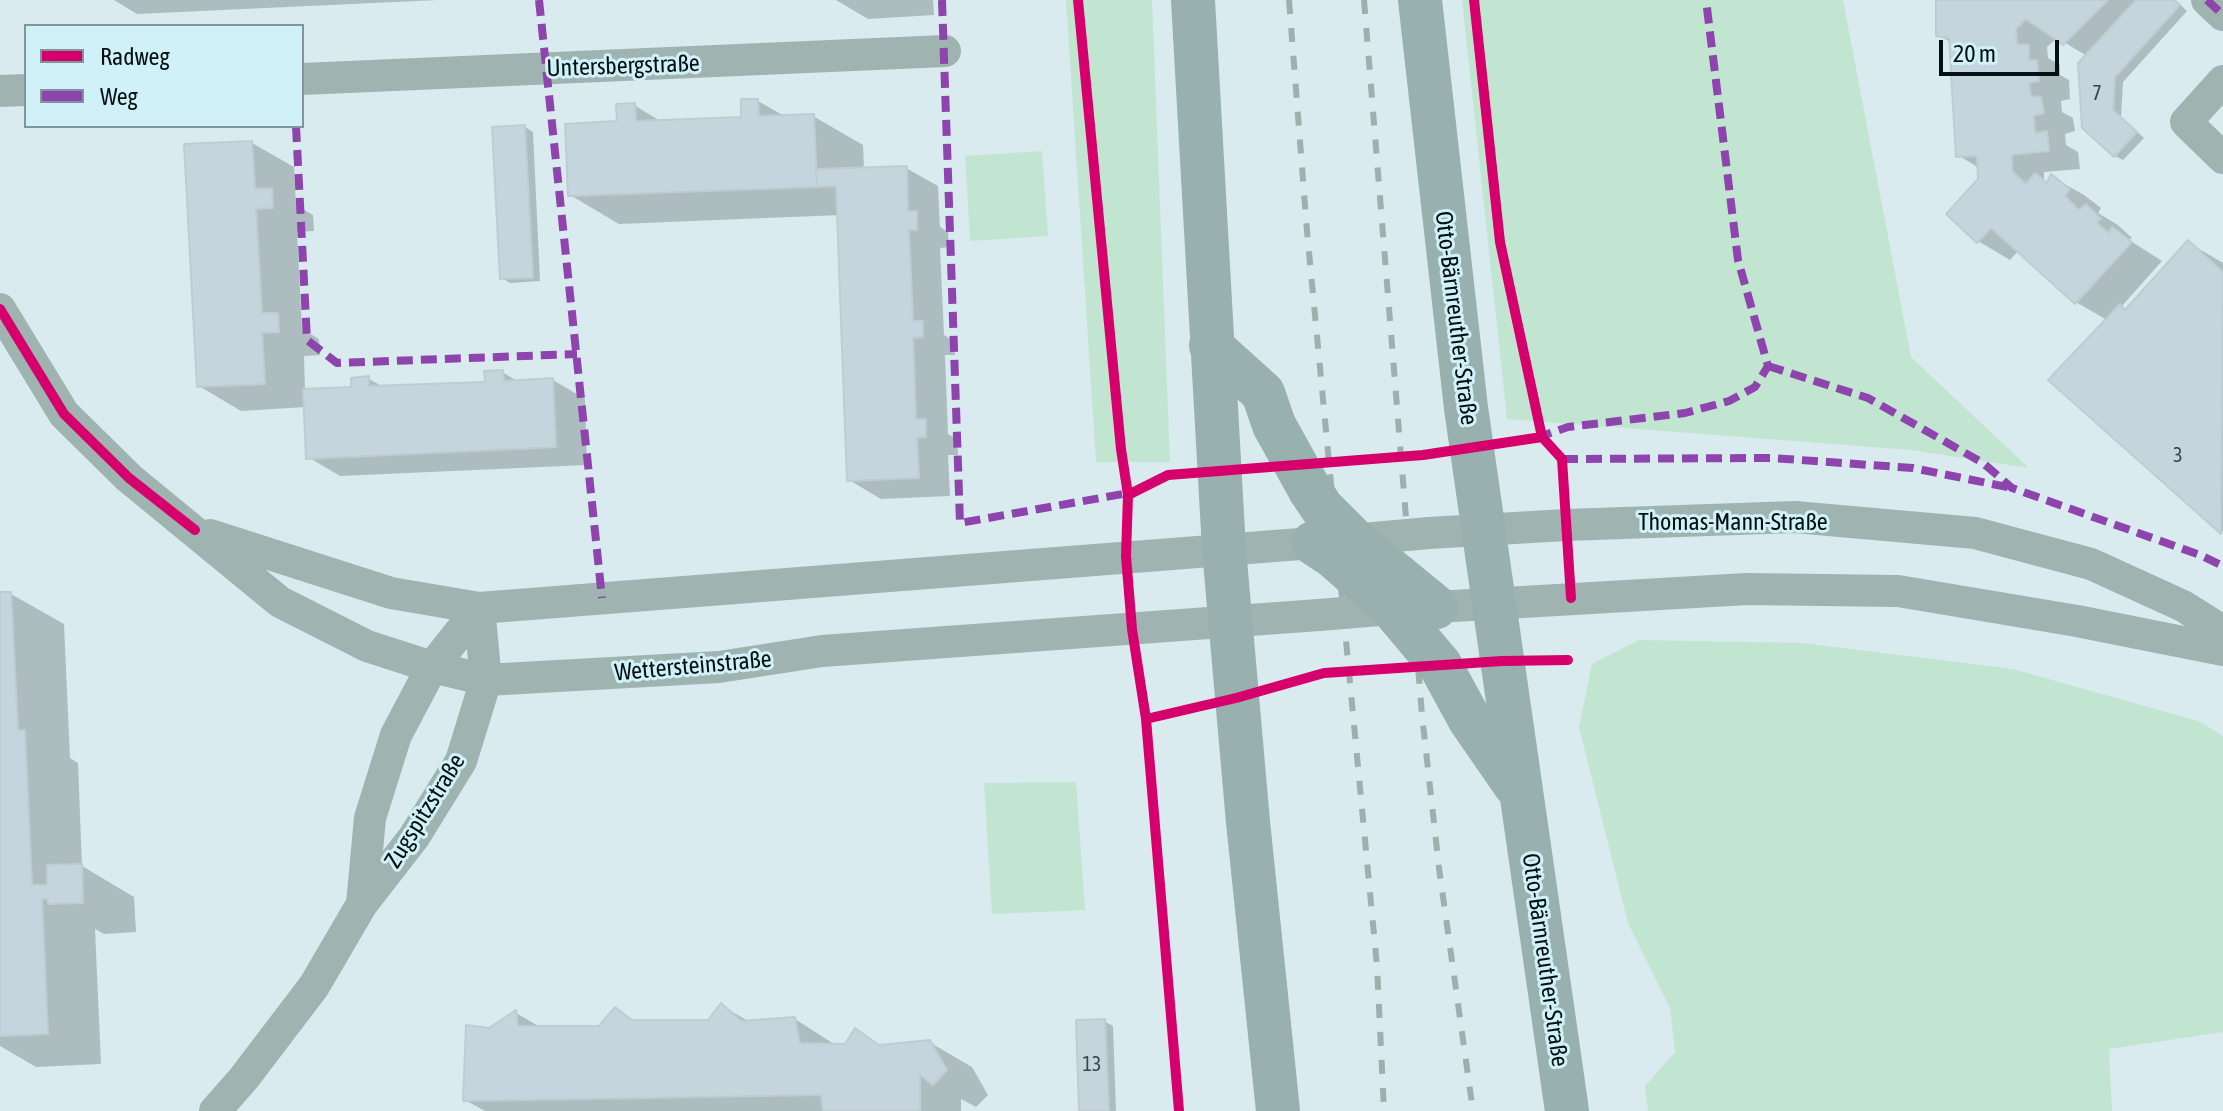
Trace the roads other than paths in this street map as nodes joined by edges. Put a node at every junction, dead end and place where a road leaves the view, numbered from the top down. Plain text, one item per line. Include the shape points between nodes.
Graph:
1 (1193, 0) edge
2 (1420, 0) edge
3 (2207, 0) edge
4 (2223, 15) edge
5 (945, 51) dead end
6 (304, 79) edge
7 (2223, 81) edge
8 (24, 90) edge
9 (0, 91) edge
10 (2223, 158) edge
11 (0, 309) edge
12 (1211, 346) junction
13 (195, 530) junction
14 (1483, 530) junction
15 (1334, 542) junction
16 (1224, 549) junction
17 (1495, 603) junction
18 (1436, 607) junction
19 (479, 608) junction
20 (1393, 609) junction
21 (1230, 622) junction
22 (2223, 631) edge
23 (2223, 650) edge
24 (432, 667) junction
25 (486, 680) junction
26 (1521, 794) junction
27 (362, 904) junction
28 (215, 1111) edge
29 (1278, 1111) edge
30 (1567, 1111) edge

1 - 12 main road
2 - 14 main road, Otto-Bärnreuther-Straße
3 - 4 street
5 - 6 street, Untersbergstraße
7 - 10 street via 2186,122
8 - 9 street
11 - 13 street, Wettersteinstraße via 64,414 129,478
12 - 15 main road, bridge via 1263,393
12 - 16 main road
13 - 19 street, Wettersteinstraße via 391,593
13 - 24 street, Wettersteinstraße via 280,602 367,646
14 - 15 street, Thomas-Mann-Straße, bridge
14 - 17 main road, Otto-Bärnreuther-Straße
14 - 22 street, Thomas-Mann-Straße via 1795,517 1975,533 2091,564 2183,606
15 - 16 street, Thomas-Mann-Straße
15 - 18 main road, bridge
15 - 20 main road, bridge via 1334,557
16 - 19 street, Wettersteinstraße
16 - 21 main road
17 - 18 street
17 - 23 street via 1747,589 1898,591
17 - 26 main road, Otto-Bärnreuther-Straße
18 - 20 street, bridge
19 - 24 street, Zugspitzstraße
19 - 25 street, Zugspitzstraße
20 - 21 street, bridge
20 - 26 main road, bridge via 1440,665
21 - 25 street, Wettersteinstraße via 822,651 719,667
21 - 29 main road
24 - 25 street, Wettersteinstraße
24 - 27 street, Zugspitzstraße via 396,735 370,818
25 - 27 street, Zugspitzstraße via 461,761 414,837
26 - 30 main road, Otto-Bärnreuther-Straße
27 - 28 street, Zugspitzstraße via 314,986

